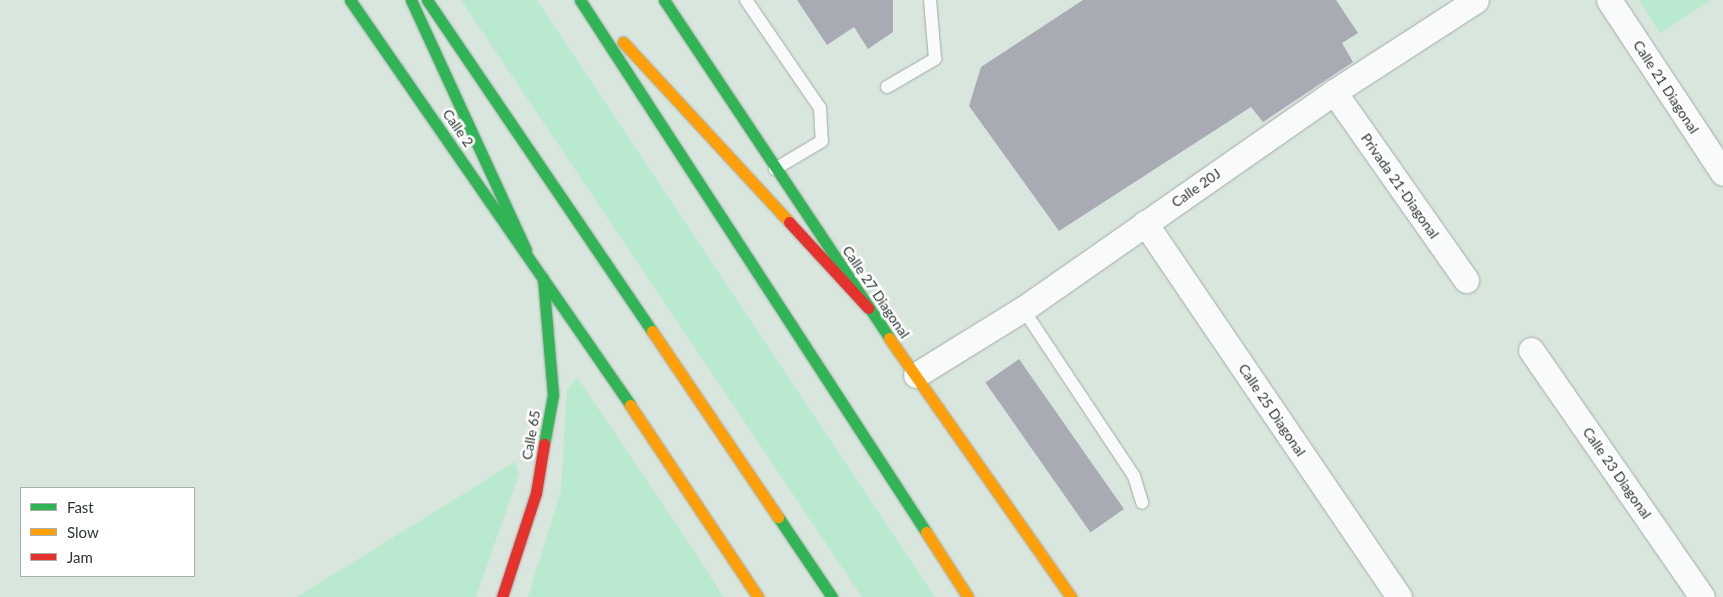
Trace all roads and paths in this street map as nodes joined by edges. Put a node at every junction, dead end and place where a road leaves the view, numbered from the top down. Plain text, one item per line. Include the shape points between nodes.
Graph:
1 (350, 0) edge
2 (411, 0) edge
3 (427, 0) edge
4 (582, 0) edge
5 (664, 0) edge
6 (746, 0) edge
7 (930, 0) edge
8 (1476, 0) edge
9 (1609, 0) edge
10 (887, 87) dead end
11 (1334, 92) junction
12 (1716, 148) edge
13 (775, 169) junction
14 (1723, 173) edge
15 (1145, 223) junction
16 (526, 250) junction
17 (542, 274) junction
18 (1466, 280) dead end
19 (868, 308) junction
20 (1023, 309) junction
21 (1531, 350) dead end
22 (916, 375) junction
23 (1142, 503) dead end
24 (502, 597) edge
25 (758, 597) edge
26 (832, 597) edge
27 (968, 597) edge
28 (1071, 597) edge
29 (1399, 597) edge
30 (1702, 597) edge

1 - 16 main road, Calle 2
2 - 16 main road
3 - 26 main road
4 - 19 main road
4 - 27 main road
5 - 13 main road, Calle 27 Diagonal
6 - 13 lane via 820,108 822,141
7 - 10 lane via 935,59
8 - 11 street, Calle 20J
9 - 12 street, Calle 21 Diagonal
11 - 15 street, Calle 20J
11 - 18 street, Privada 21-Diagonal
12 - 14 street, Calle 21 Diagonal
13 - 19 main road, Calle 27 Diagonal
15 - 20 street, Calle 20J
15 - 29 street, Calle 25 Diagonal
16 - 17 main road, Calle 2
17 - 24 main road, Calle 65 via 553,395 536,493
17 - 25 main road, Calle 2
19 - 22 main road, Calle 27 Diagonal
20 - 22 street, Calle 20J
20 - 23 lane via 1134,476
21 - 30 street, Calle 23 Diagonal
22 - 28 main road, Calle 27 Diagonal

